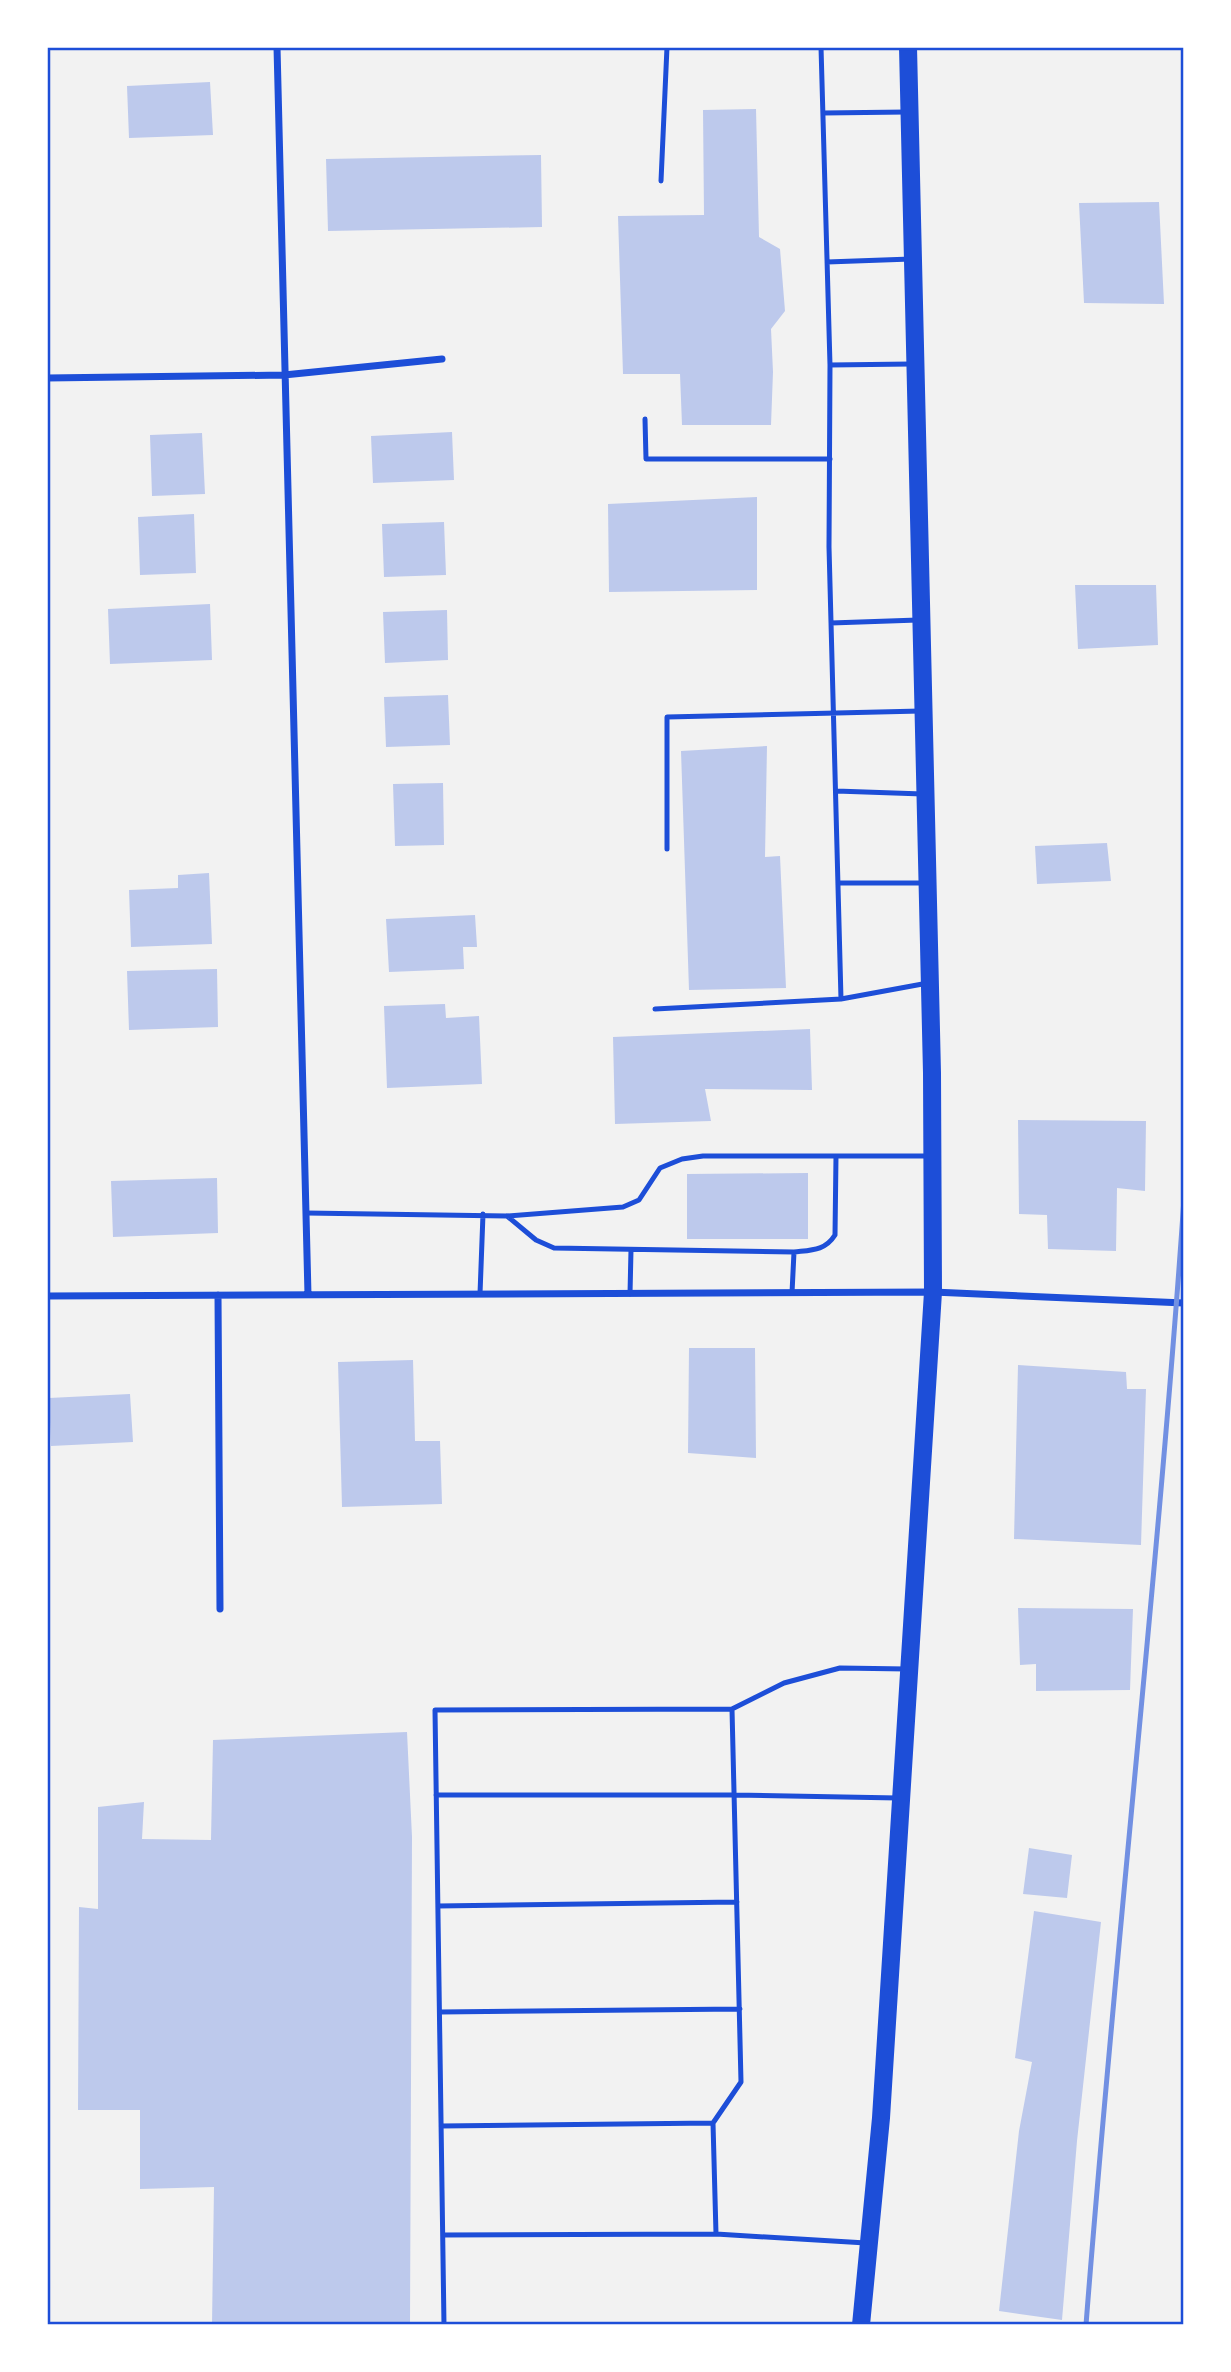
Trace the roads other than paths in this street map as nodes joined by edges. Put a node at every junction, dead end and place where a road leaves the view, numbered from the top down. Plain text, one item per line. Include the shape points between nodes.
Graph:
1 (277, 47) edge
2 (667, 47) edge
3 (821, 47) edge
4 (908, 47) edge
5 (909, 112) junction
6 (822, 113) junction
7 (661, 181) dead end
8 (912, 259) junction
9 (827, 262) junction
10 (442, 359) dead end
11 (915, 364) junction
12 (830, 365) junction
13 (284, 374) junction
14 (47, 378) edge
15 (645, 419) dead end
16 (830, 459) junction
17 (922, 620) junction
18 (831, 623) junction
19 (924, 711) junction
20 (834, 713) junction
21 (836, 791) junction
22 (925, 794) junction
23 (667, 849) dead end
24 (838, 883) junction
25 (928, 883) junction
26 (930, 982) junction
27 (841, 999) junction
28 (655, 1009) dead end
29 (836, 1156) junction
30 (932, 1156) junction
31 (306, 1213) junction
32 (483, 1214) junction
33 (508, 1216) junction
34 (631, 1250) junction
35 (794, 1252) junction
36 (792, 1293) junction
37 (933, 1293) junction
38 (480, 1294) junction
39 (629, 1294) junction
40 (218, 1295) junction
41 (308, 1295) junction
42 (47, 1296) edge
43 (1184, 1303) edge
44 (220, 1609) dead end
45 (910, 1669) junction
46 (732, 1709) junction
47 (436, 1795) junction
48 (734, 1795) junction
49 (902, 1798) junction
50 (737, 1902) junction
51 (438, 1906) junction
52 (740, 2009) junction
53 (440, 2012) junction
54 (713, 2123) junction
55 (441, 2126) junction
56 (716, 2234) junction
57 (443, 2235) junction
58 (869, 2243) junction
59 (444, 2325) edge
60 (860, 2325) edge

1 - 13 street
2 - 7 lane
3 - 6 lane
4 - 5 main road
5 - 6 lane
5 - 8 main road
6 - 9 lane
8 - 9 lane
8 - 11 main road
9 - 12 lane
10 - 13 street
11 - 12 lane
11 - 17 main road
12 - 16 lane
13 - 14 street
13 - 31 street
15 - 16 lane via 646,458
16 - 18 lane
17 - 18 lane
17 - 19 main road
18 - 20 lane
19 - 20 lane
19 - 22 main road
20 - 21 lane
20 - 23 lane via 667,717
21 - 22 lane
21 - 24 lane
22 - 25 main road
24 - 25 lane
24 - 27 lane
25 - 26 main road
26 - 27 lane
26 - 30 main road
27 - 28 lane
29 - 30 lane
29 - 33 lane via 682,1158 660,1168 639,1200 624,1207
29 - 35 lane via 835,1235 821,1249
30 - 37 main road
31 - 32 lane
31 - 41 street
32 - 33 lane
32 - 38 lane
33 - 34 lane via 536,1240 554,1248
34 - 35 lane
34 - 39 lane
35 - 36 lane
36 - 37 street
36 - 39 street
37 - 43 street
37 - 45 main road
38 - 39 street
38 - 41 street
40 - 41 street
40 - 42 street
40 - 44 street
45 - 46 lane via 840,1668 784,1683
45 - 49 main road
46 - 47 lane via 435,1710
46 - 48 lane
47 - 48 lane
47 - 51 lane
48 - 49 lane
48 - 50 lane
49 - 58 main road
50 - 51 lane
50 - 52 lane
51 - 53 lane
52 - 53 lane
52 - 54 lane via 741,2082
53 - 55 lane
54 - 55 lane
54 - 56 lane
55 - 57 lane
56 - 57 lane
56 - 58 lane
57 - 59 lane
58 - 60 main road

